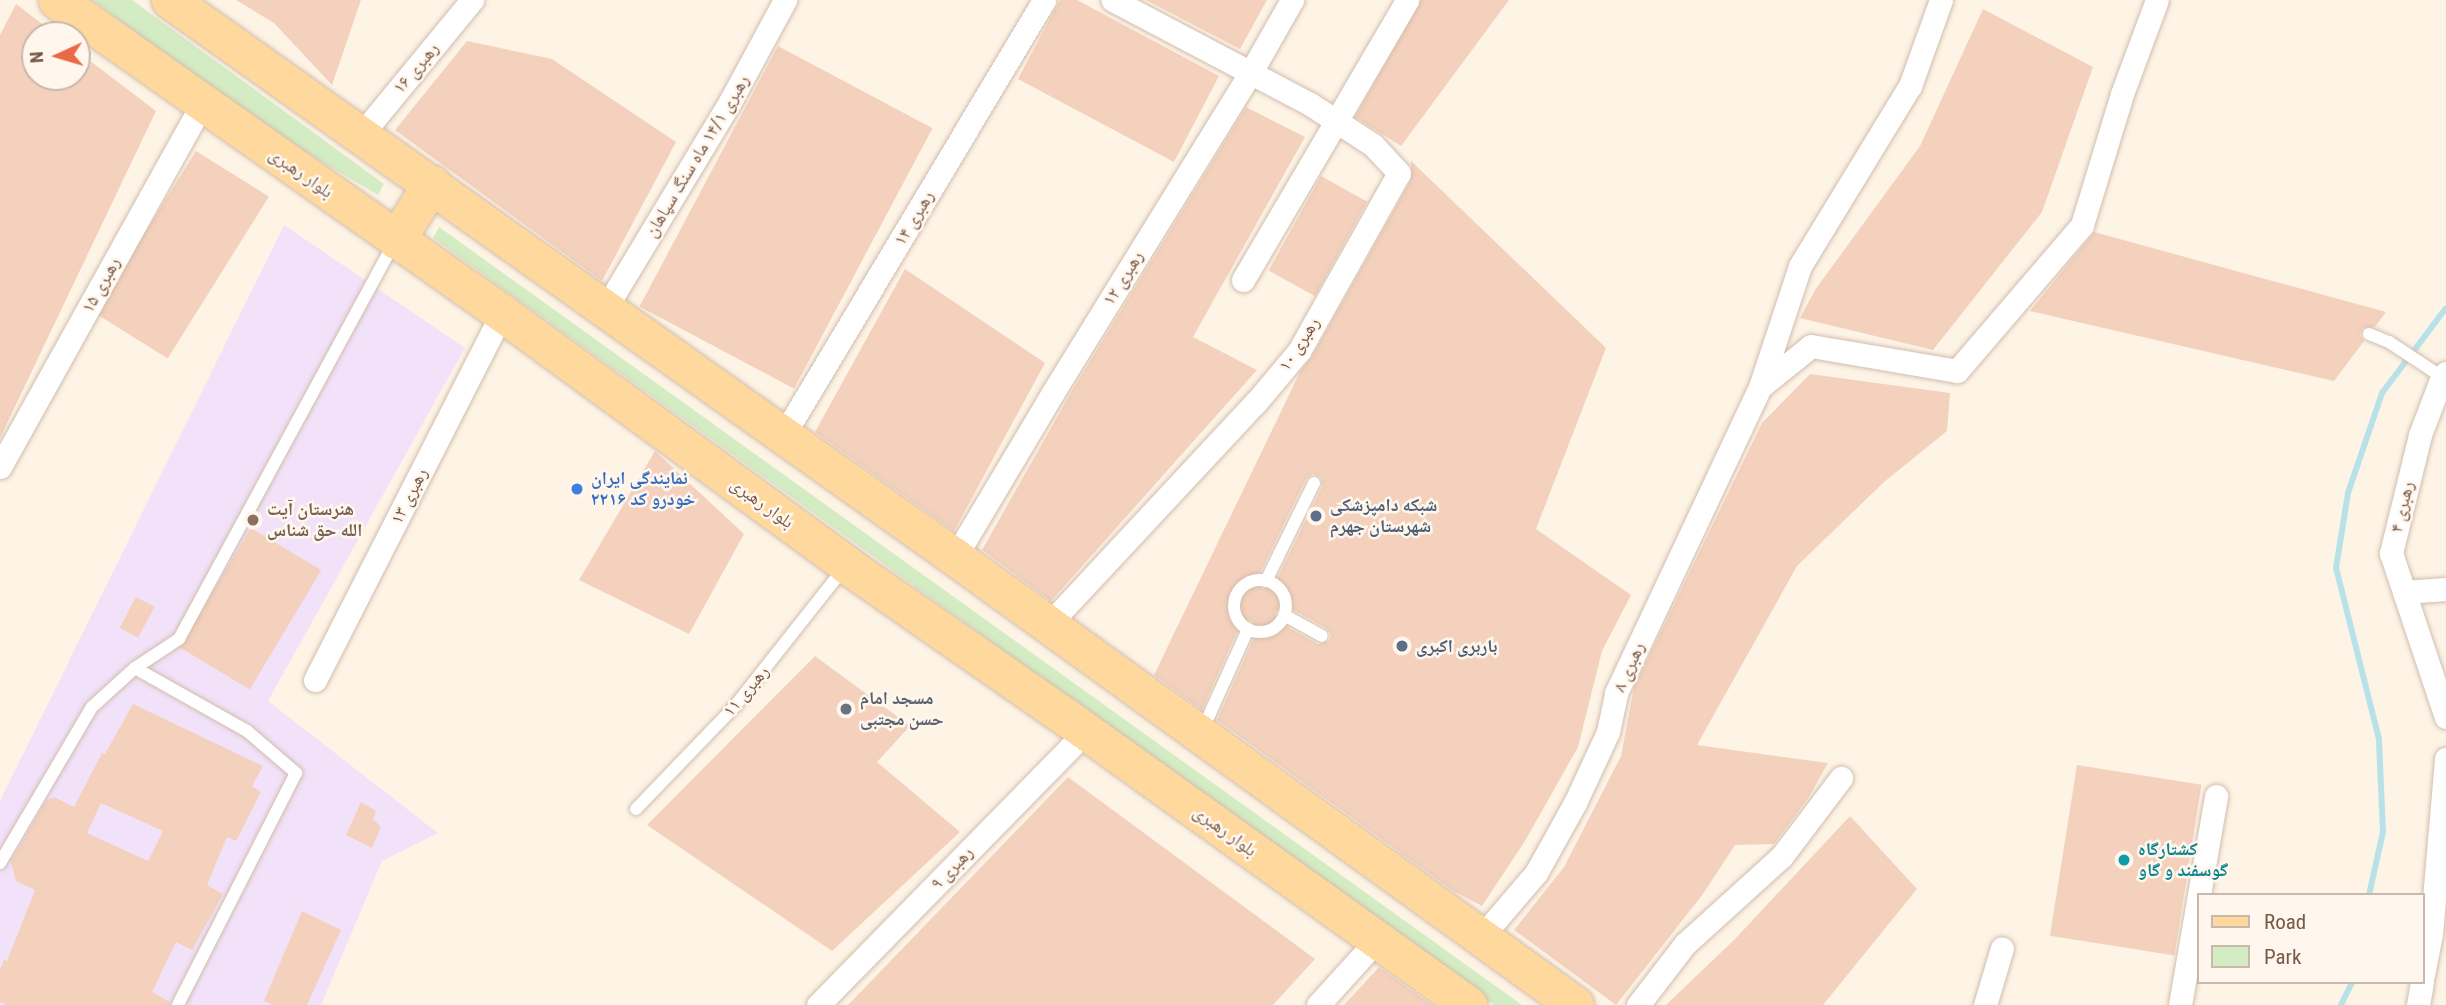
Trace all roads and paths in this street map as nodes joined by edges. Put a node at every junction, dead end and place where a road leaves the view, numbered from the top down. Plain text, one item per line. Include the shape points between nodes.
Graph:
1 (57, 0) edge
2 (170, 0) edge
3 (472, 0) edge
4 (785, 0) edge
5 (1044, 0) edge
6 (1113, 0) edge
7 (1292, 0) edge
8 (1407, 0) edge
9 (1941, 0) edge
10 (2157, 0) edge
11 (1251, 72) junction
12 (202, 104) junction
13 (1337, 122) junction
14 (361, 135) junction
15 (432, 183) junction
16 (396, 240) junction
17 (1243, 280) dead end
18 (605, 309) junction
19 (502, 313) junction
20 (2369, 334) dead end
21 (2437, 371) edge
22 (1760, 387) junction
23 (783, 436) junction
24 (0, 467) edge
25 (1314, 482) dead end
26 (955, 557) junction
27 (847, 565) junction
28 (1266, 581) junction
29 (2446, 589) edge
30 (2404, 592) junction
31 (1284, 615) junction
32 (1048, 625) junction
33 (1248, 629) junction
34 (1322, 636) dead end
35 (2438, 666) edge
36 (135, 668) junction
37 (315, 680) dead end
38 (2446, 717) edge
39 (1086, 732) junction
40 (1200, 734) junction
41 (2446, 759) edge
42 (1841, 778) dead end
43 (2445, 785) edge
44 (2216, 796) dead end
45 (636, 809) dead end
46 (0, 863) edge
47 (2199, 893) edge
48 (2198, 900) edge
49 (1483, 935) junction
50 (1377, 940) junction
51 (2002, 948) dead end
52 (2425, 965) edge
53 (2422, 984) edge
54 (178, 1005) edge
55 (818, 1005) edge
56 (1318, 1005) edge
57 (1468, 1005) edge
58 (1575, 1005) edge
59 (1638, 1005) edge
60 (1985, 1005) edge
61 (2180, 1005) edge
62 (2418, 1005) edge

1 - 12 main road, بلوار رهبری
2 - 14 main road
3 - 14 street, رهبری ۱۶
4 - 18 street, رهبری ۱۴/۱ ماه سنگ سپاهان via 732,100
5 - 23 street, رهبری ۱۴
6 - 11 street, رهبری ۱۰
7 - 11 street, رهبری ۱۲
8 - 13 street
9 - 22 street, رهبری ۸ via 1910,86 1800,266
10 - 22 street via 2082,225 1957,371 1811,346
11 - 13 street, رهبری ۱۰
11 - 26 street, رهبری ۱۲
12 - 16 main road, بلوار رهبری
12 - 24 street, رهبری ۱۵
13 - 17 street
13 - 32 street, رهبری ۱۰ via 1373,145 1399,173 1299,351
14 - 15 main road
15 - 16 main road
15 - 18 main road
16 - 19 main road, بلوار رهبری
16 - 36 lane via 179,639
18 - 23 main road
19 - 27 main road, بلوار رهبری
19 - 37 street, رهبری ۱۳
20 - 21 lane
21 - 30 street, رهبری ۴ via 2391,553
22 - 49 street, رهبری ۸ via 1616,694 1608,732 1575,803 1536,873
23 - 26 main road
25 - 28 lane
26 - 32 main road
27 - 39 main road, بلوار رهبری
27 - 45 lane, رهبری ۱۱ via 735,706
28 - 31 lane via 1282,592
28 - 33 lane via 1244,585 1234,599 1236,617
29 - 30 street
30 - 35 street, رهبری ۴
31 - 33 lane via 1272,629
31 - 34 lane
32 - 40 main road
33 - 40 lane
35 - 38 street, رهبری ۴
36 - 46 lane via 92,707
36 - 54 lane via 247,731 296,773
39 - 50 main road, بلوار رهبری
39 - 55 street, رهبری ۹
40 - 49 main road
41 - 43 street
42 - 59 street via 1782,856 1685,944
43 - 52 street
44 - 47 street
48 - 61 street
49 - 58 main road
50 - 56 street
50 - 57 main road, بلوار رهبری
51 - 60 street
53 - 62 street

